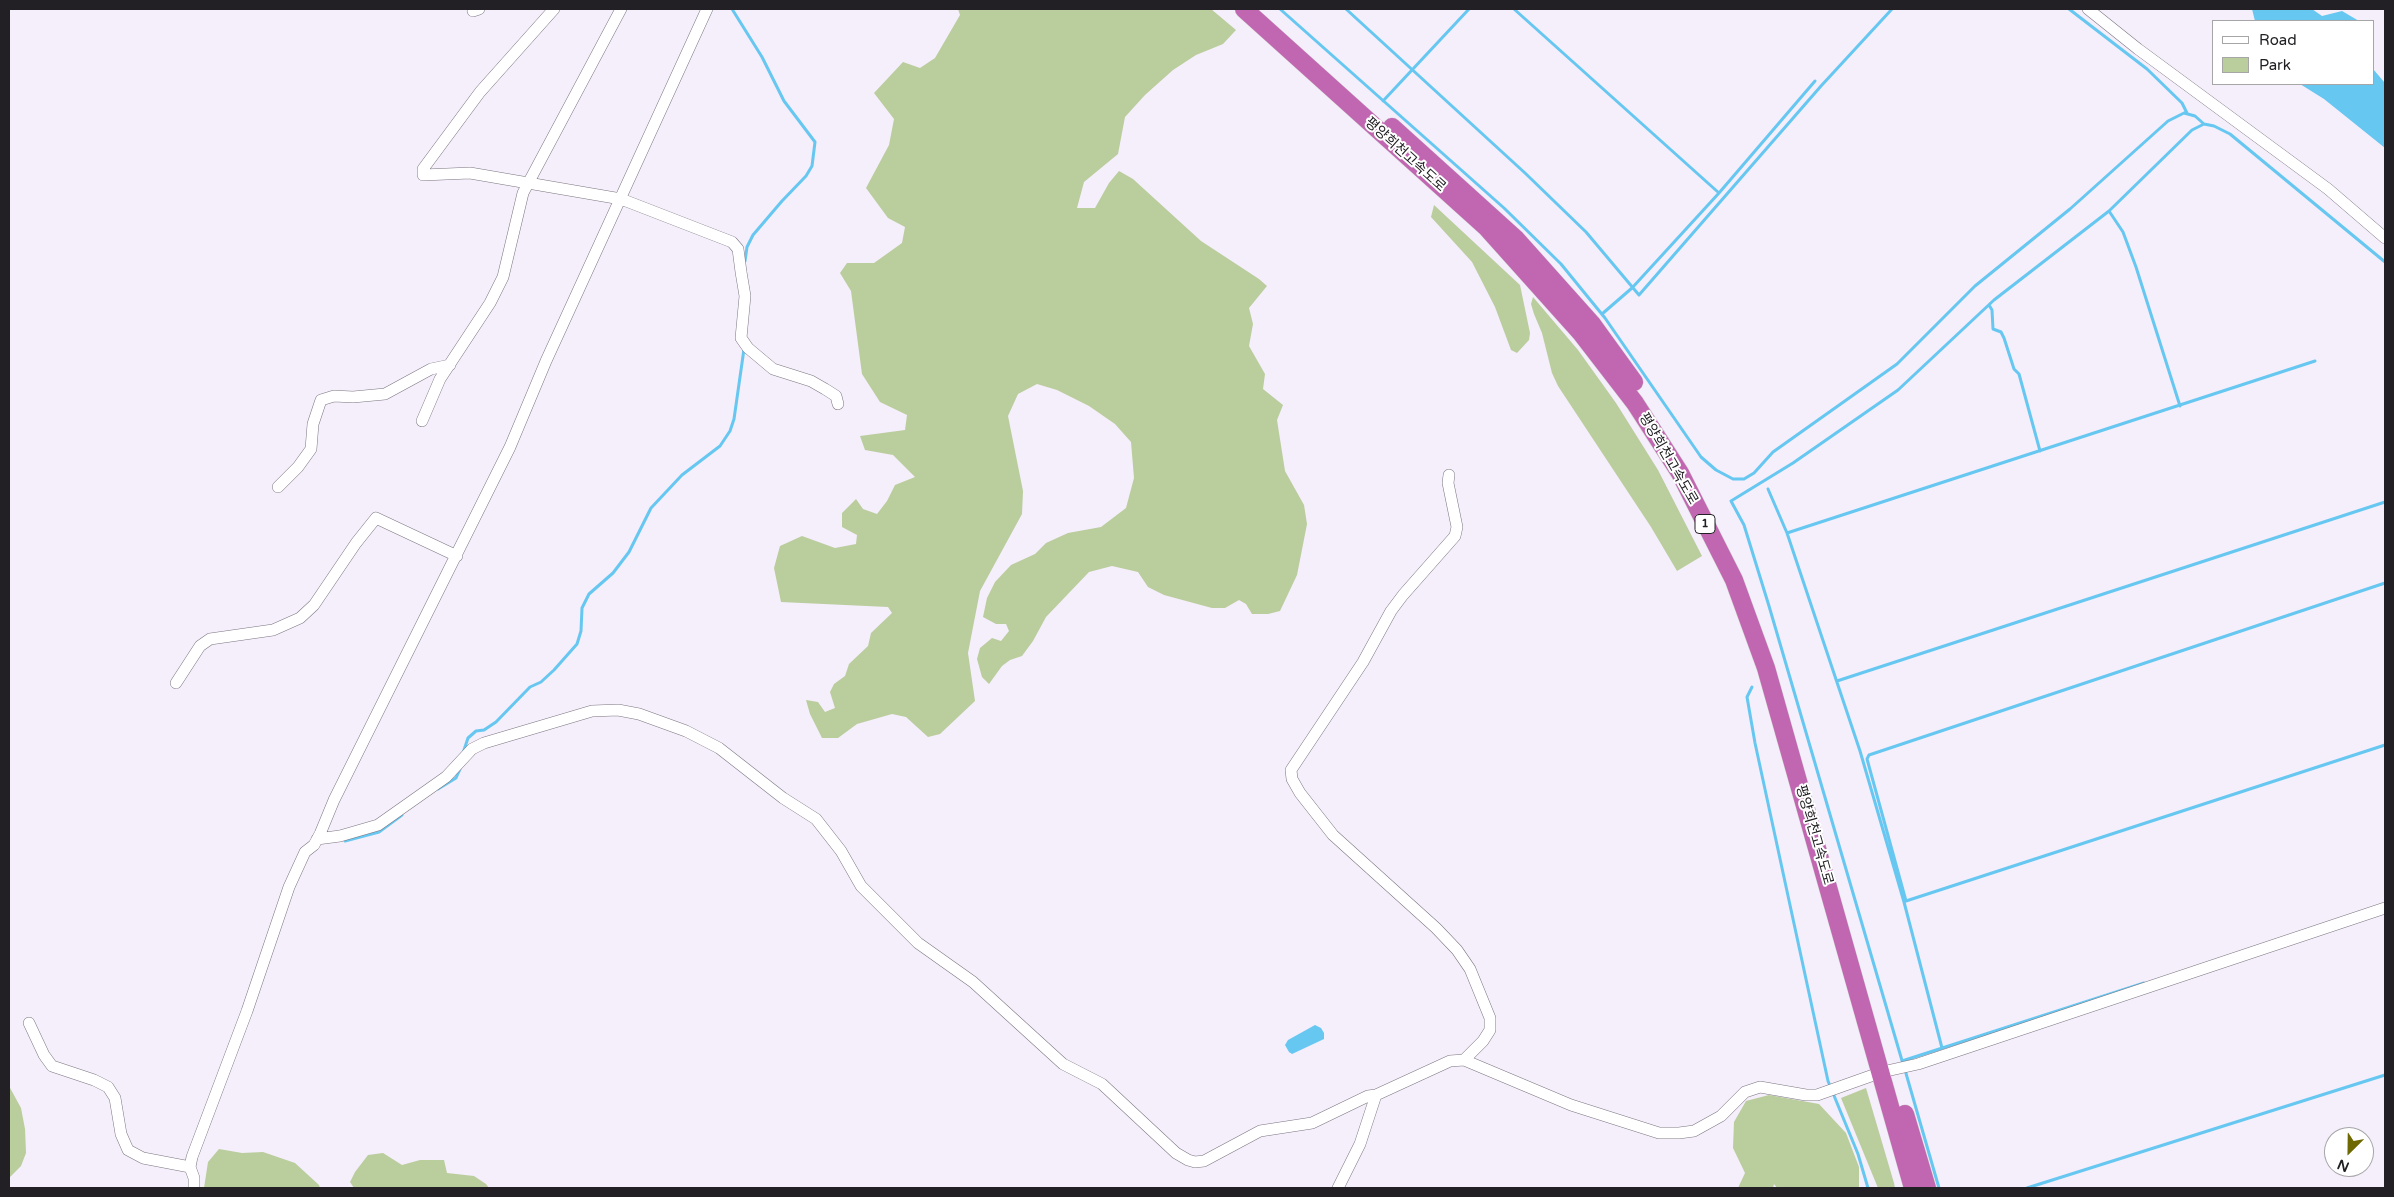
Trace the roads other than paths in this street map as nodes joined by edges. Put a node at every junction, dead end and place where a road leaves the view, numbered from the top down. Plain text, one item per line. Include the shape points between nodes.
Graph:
1 (554, 9) edge
2 (621, 9) edge
3 (707, 9) edge
4 (1244, 9) edge
5 (1259, 9) edge
6 (2088, 9) edge
7 (530, 182) junction
8 (620, 200) junction
9 (2385, 238) edge
10 (450, 365) junction
11 (838, 404) dead end
12 (422, 421) dead end
13 (1449, 475) dead end
14 (278, 487) dead end
15 (457, 556) junction
16 (176, 683) dead end
17 (317, 839) junction
18 (2385, 908) edge
19 (29, 1023) dead end
20 (1464, 1060) junction
21 (1887, 1071) junction
22 (1376, 1095) junction
23 (190, 1167) junction
24 (194, 1188) edge
25 (1338, 1188) edge
26 (1913, 1188) edge
27 (1927, 1188) edge

1 - 7 street via 480,92 423,169 422,175 470,173
2 - 7 street
3 - 8 street
4 - 21 highway, 평양희천고속도로 / 1 via 1486,227 1581,332 1635,403 1680,473 1734,580 1766,668
5 - 21 highway, 평양희천고속도로 / 1 via 1516,239 1592,324 1644,396 1701,488 1739,566 1763,633
6 - 9 street via 2328,189
7 - 8 street
7 - 10 street via 520,202 503,277
8 - 11 street via 732,242 738,249 745,296 744,343 773,369 826,388 836,396
8 - 15 street via 510,447
10 - 12 street via 440,379
10 - 14 street via 431,369 385,394 334,396 321,400 313,424 311,449
13 - 20 street via 1457,527 1455,536 1403,595 1363,662 1290,770 1300,793 1333,835 1436,928 1470,969 1490,1018 1490,1030
15 - 16 street via 376,518 314,605 300,618 273,630 210,639 200,646
15 - 17 street
17 - 22 street via 378,825 446,777 472,749 484,743 592,711 618,710 639,714 679,728 719,748 783,798 816,819 841,851 861,886 918,943 973,982 1064,1064 1102,1084 1169,1147 1188,1160 1204,1161 1260,1131 1312,1123
17 - 23 street via 305,852 289,887
18 - 21 street via 1918,1064
19 - 23 street via 52,1066 108,1087 115,1098 120,1134 128,1150 143,1158
20 - 21 street via 1571,1105 1660,1133 1694,1131 1721,1116 1745,1092 1760,1087 1817,1095
20 - 22 street via 1450,1061
21 - 26 highway, 평양희천고속도로 / 1
21 - 27 highway, 평양희천고속도로 / 1
22 - 25 street via 1360,1144
23 - 24 street

